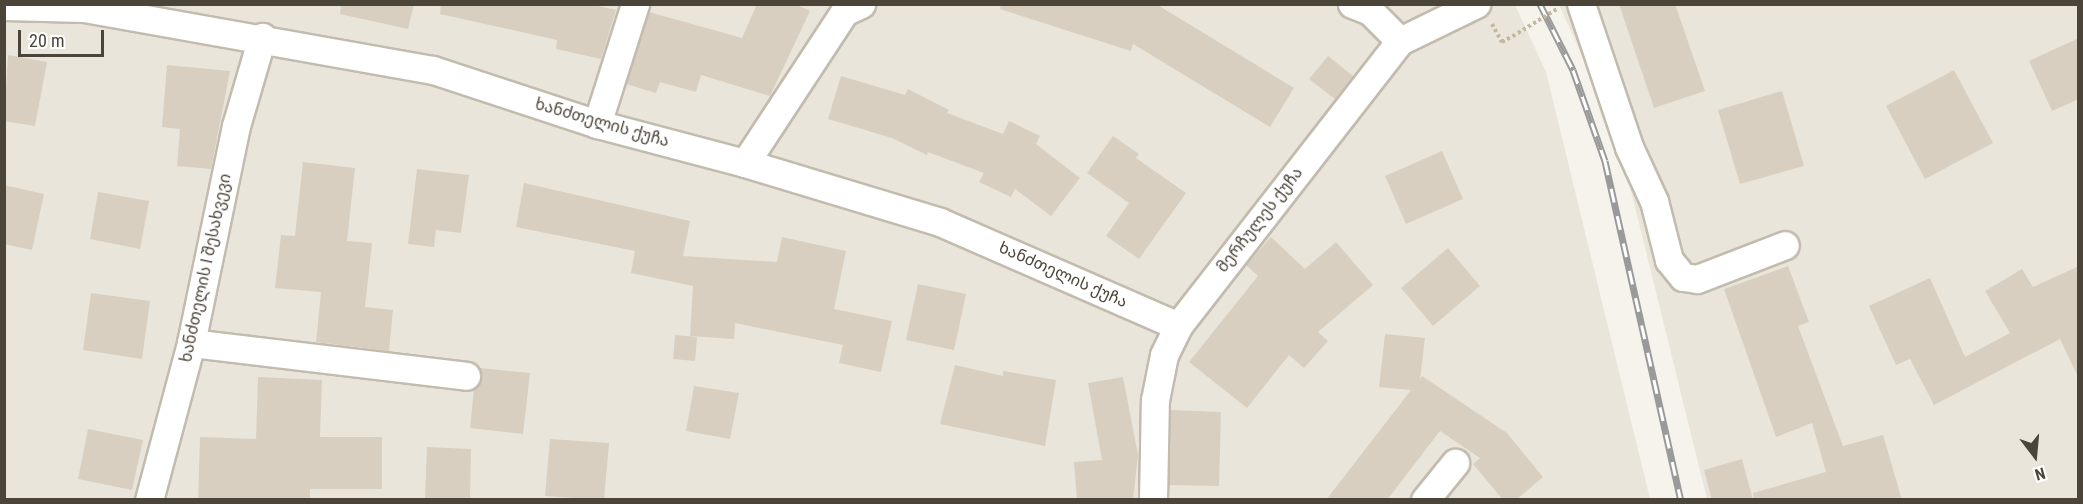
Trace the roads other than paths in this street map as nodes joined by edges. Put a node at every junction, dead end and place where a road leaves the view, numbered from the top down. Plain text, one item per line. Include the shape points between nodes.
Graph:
1 (635, 4) edge
2 (861, 4) edge
3 (1352, 4) edge
4 (30, 5) edge
5 (4, 6) edge
6 (1569, 7) edge
7 (1481, 9) edge
8 (193, 15) edge
9 (262, 37) junction
10 (1400, 41) junction
11 (597, 124) junction
12 (745, 163) junction
13 (1785, 245) dead end
14 (1178, 326) junction
15 (191, 343) junction
16 (466, 376) dead end
17 (1455, 463) dead end
18 (149, 500) edge
19 (1153, 500) edge
20 (1425, 500) edge

1 - 11 street
2 - 12 street via 844,12
3 - 10 street via 1370,11
4 - 5 street, ხანძთელის ქუჩა
4 - 8 street, ხანძთელის ქუჩა
6 - 13 street via 1654,201 1669,260 1683,277 1697,279
7 - 10 street, მერჩულეს ქუჩა
8 - 9 street, ხანძთელის ქუჩა
9 - 11 street, ხანძთელის ქუჩა via 433,70
9 - 15 street, ხანძთელის I შესახვევი via 236,126
10 - 14 street, მერჩულეს ქუჩა
11 - 12 street, ხანძთელის ქუჩა
12 - 14 street, ხანძთელის ქუჩა via 940,222
14 - 19 street, მერჩულეს ქუჩა via 1164,355 1155,400
15 - 16 street
15 - 18 street, ხანძთელის I შესახვევი
17 - 20 street

